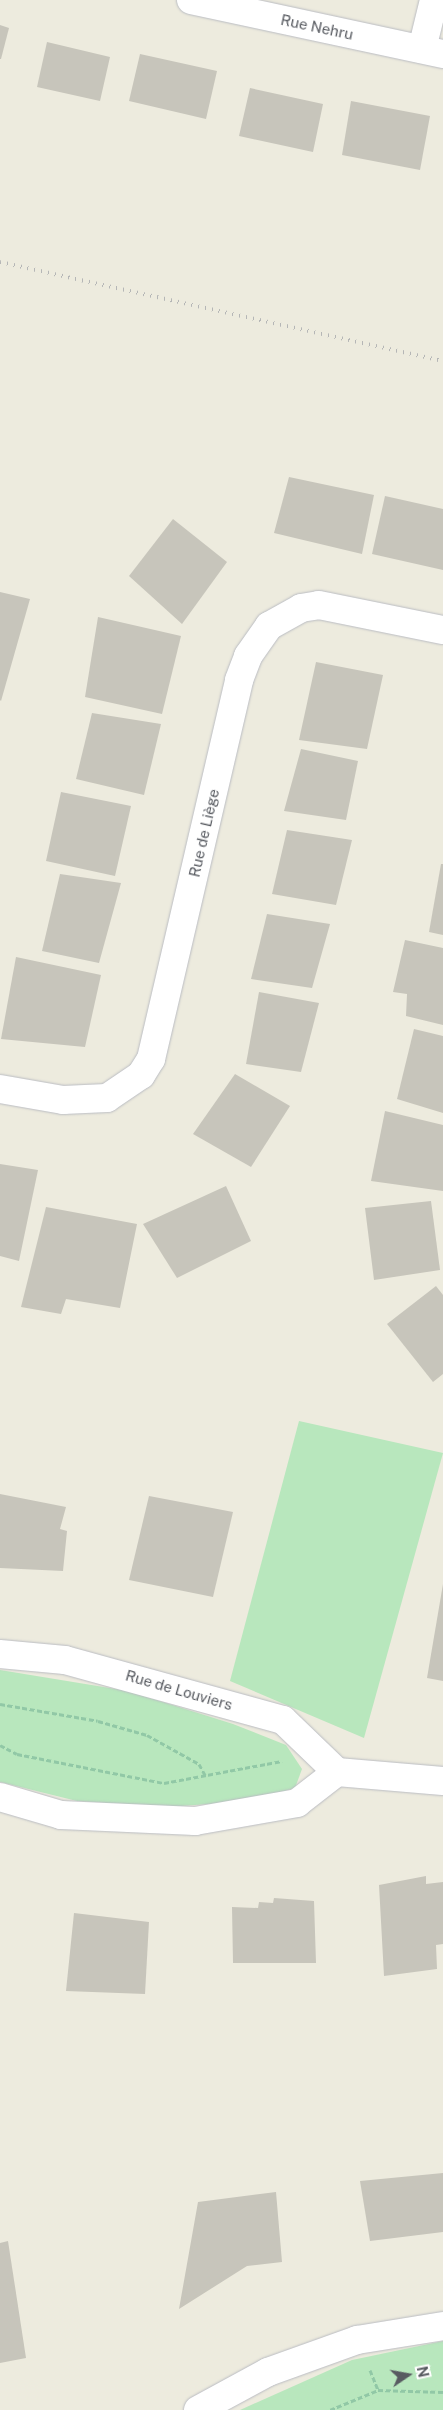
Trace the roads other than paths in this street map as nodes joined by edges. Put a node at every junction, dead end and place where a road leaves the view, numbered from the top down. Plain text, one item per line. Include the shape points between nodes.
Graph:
1 (191, 0) edge
2 (434, 0) edge
3 (433, 52) edge
4 (443, 630) edge
5 (0, 1089) edge
6 (0, 1654) edge
7 (337, 1772) junction
8 (443, 1781) edge
9 (0, 1797) edge
10 (443, 2326) edge
11 (198, 2410) edge

1 - 3 street, Rue Nehru
2 - 3 street
4 - 5 street, Rue de Liège via 319,605 300,608 269,626 248,656 239,680 151,1058 141,1075 107,1098 86,1102
6 - 7 street, Rue de Louviers via 65,1660 283,1720
7 - 8 street
7 - 9 street via 297,1803 195,1821 61,1815
10 - 11 street via 384,2333 349,2342 268,2372

